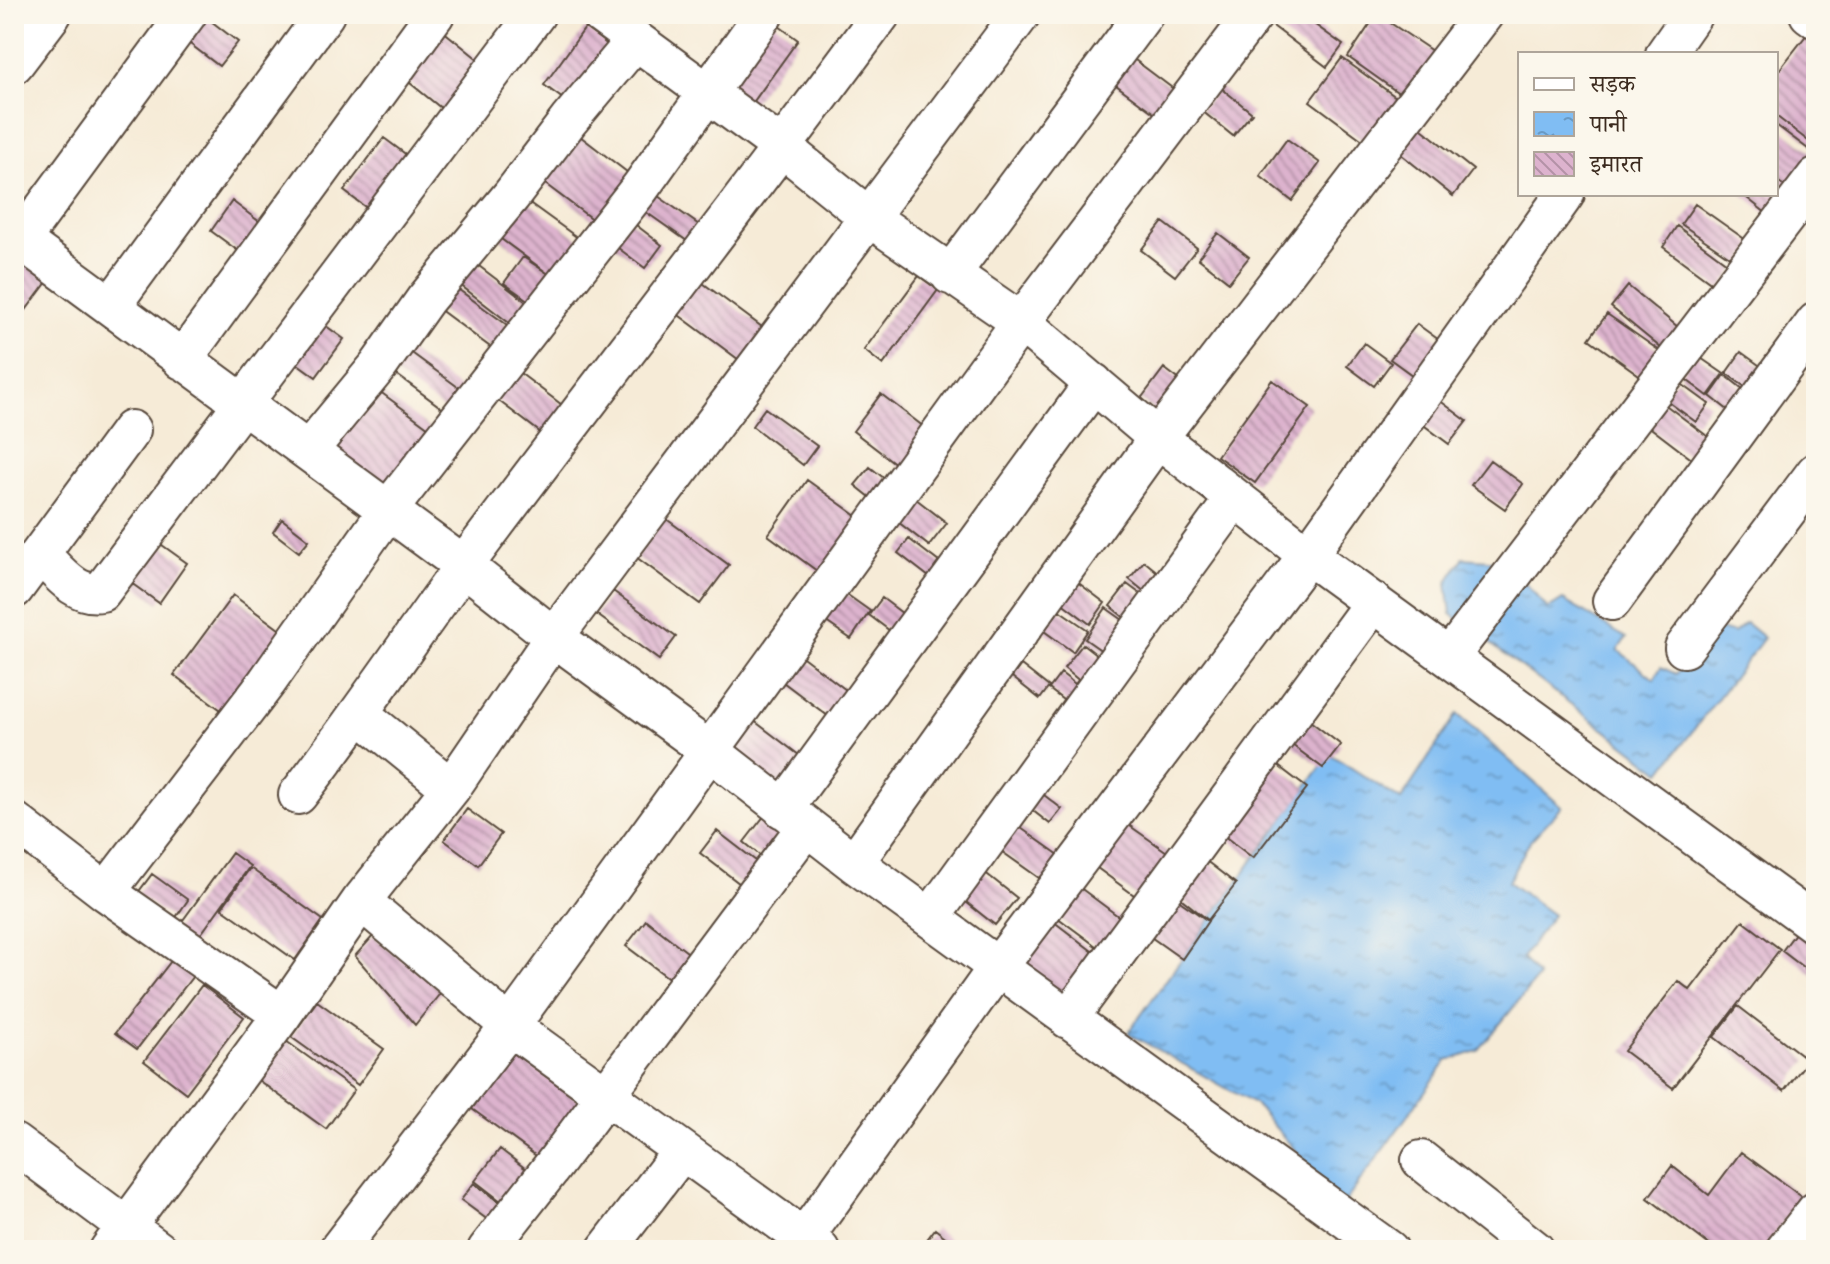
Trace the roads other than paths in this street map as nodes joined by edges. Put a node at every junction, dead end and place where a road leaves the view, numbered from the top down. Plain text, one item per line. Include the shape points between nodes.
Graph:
1 (52, 14) edge
2 (187, 14) edge
3 (325, 14) edge
4 (435, 14) edge
5 (536, 14) edge
6 (600, 14) edge
7 (764, 14) edge
8 (881, 14) edge
9 (1021, 14) edge
10 (1144, 14) edge
11 (1254, 14) edge
12 (1484, 14) edge
13 (1693, 14) edge
14 (1809, 14) edge
15 (1816, 19) edge
16 (636, 40) junction
17 (1666, 52) edge
18 (14, 64) edge
19 (707, 93) junction
20 (783, 148) junction
21 (1816, 177) edge
22 (1564, 196) edge
23 (870, 218) junction
24 (16, 241) edge
25 (950, 275) junction
26 (111, 306) junction
27 (1021, 322) junction
28 (1816, 322) edge
29 (182, 360) junction
30 (1094, 383) junction
31 (243, 405) junction
32 (131, 430) dead end
33 (1158, 438) junction
34 (308, 451) junction
35 (1816, 472) edge
36 (1235, 498) junction
37 (388, 510) junction
38 (40, 554) junction
39 (1308, 555) junction
40 (464, 566) junction
41 (14, 589) edge
42 (1612, 601) dead end
43 (1374, 602) junction
44 (554, 637) junction
45 (1684, 648) dead end
46 (1450, 656) junction
47 (360, 714) junction
48 (710, 751) junction
49 (451, 788) junction
50 (298, 795) dead end
51 (794, 818) junction
52 (14, 821) edge
53 (854, 863) junction
54 (106, 892) junction
55 (361, 901) junction
56 (930, 918) junction
57 (1816, 925) edge
58 (998, 967) junction
59 (282, 1015) junction
60 (1068, 1019) junction
61 (510, 1026) junction
62 (605, 1094) junction
63 (14, 1143) edge
64 (682, 1151) junction
65 (1421, 1160) dead end
66 (1816, 1211) edge
67 (117, 1238) edge
68 (812, 1244) edge
69 (158, 1250) edge
70 (338, 1250) edge
71 (487, 1250) edge
72 (606, 1250) edge
73 (1389, 1250) edge
74 (1535, 1250) edge
75 (1785, 1250) edge

1 - 18 street
2 - 24 street
3 - 26 street
4 - 29 street
5 - 31 street
6 - 16 street
7 - 19 street
8 - 20 street
9 - 23 street
10 - 25 street
11 - 27 street
12 - 33 street
13 - 17 street
14 - 15 street
16 - 19 street
16 - 34 street
19 - 20 street
19 - 37 street via 640,188
20 - 23 street
20 - 40 street
21 - 46 street
22 - 39 street
23 - 25 street
23 - 44 street
24 - 26 street
25 - 27 street
26 - 29 street
27 - 30 street
27 - 48 street
28 - 42 street
29 - 31 street
30 - 33 street
30 - 51 street
31 - 34 street
31 - 38 street via 101,592 79,591
32 - 38 street
33 - 36 street
33 - 53 street
34 - 37 street
35 - 45 street
36 - 39 street
36 - 56 street
37 - 40 street
37 - 54 street via 276,671
38 - 41 street
39 - 43 street
39 - 58 street
40 - 44 street
40 - 47 street
43 - 46 street
43 - 60 street
44 - 48 street
44 - 49 street
46 - 57 street
47 - 49 street
47 - 50 street
48 - 51 street
48 - 61 street
49 - 55 street
51 - 53 street
51 - 62 street
52 - 54 street
53 - 56 street
54 - 59 street
55 - 59 street
55 - 61 street
56 - 58 street
58 - 60 street
58 - 68 street
59 - 67 street
60 - 73 street
61 - 62 street
61 - 70 street
62 - 64 street
62 - 71 street
63 - 67 street
64 - 68 street
64 - 72 street
65 - 74 street
66 - 75 street
67 - 69 street

